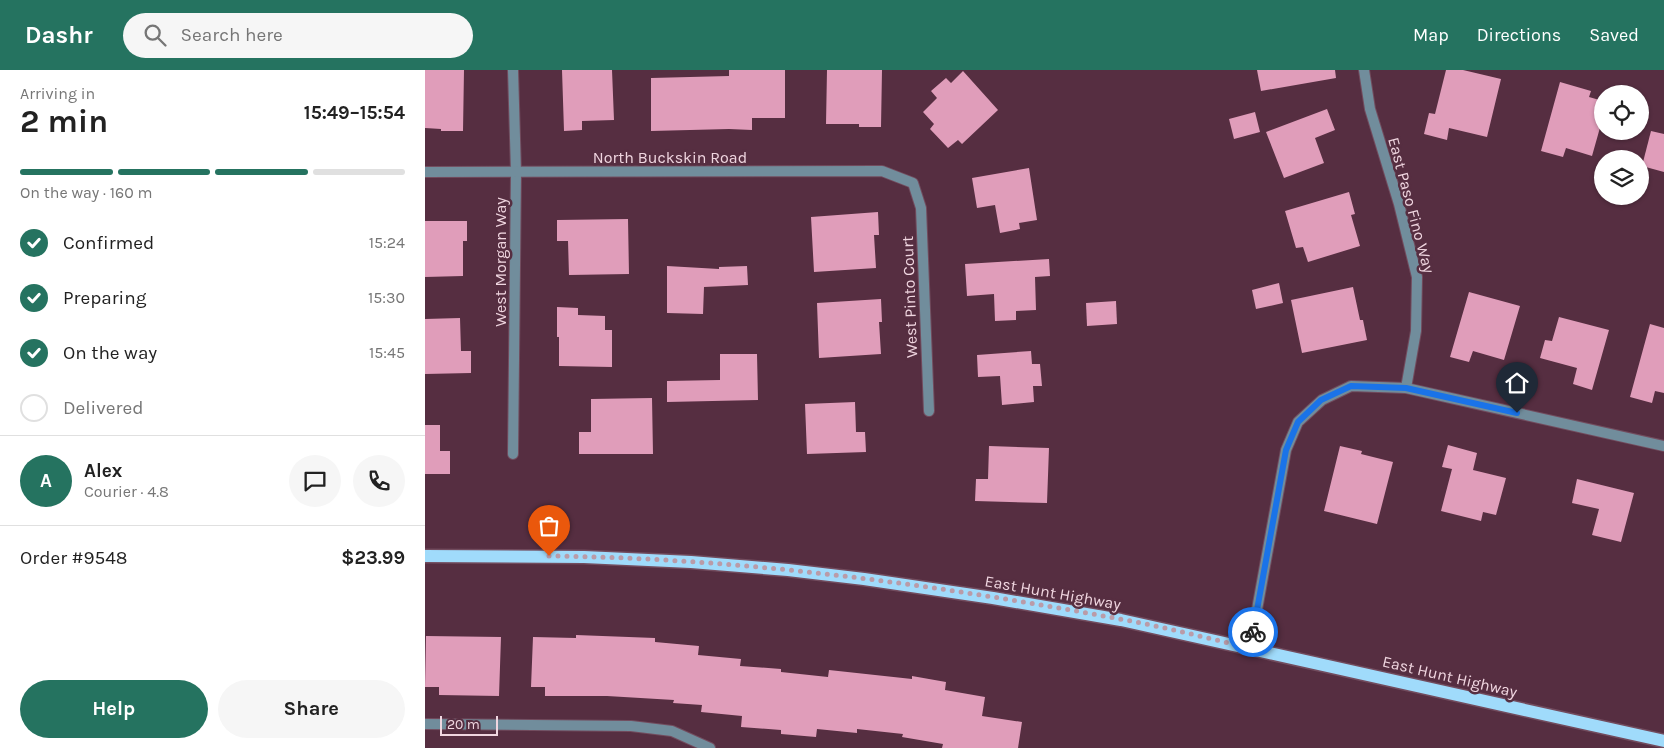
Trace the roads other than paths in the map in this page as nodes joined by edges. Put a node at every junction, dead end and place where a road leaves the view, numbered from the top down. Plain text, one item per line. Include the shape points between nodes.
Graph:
1 (513, 70) edge
2 (1364, 70) edge
3 (425, 172) edge
4 (515, 172) junction
5 (913, 183) joint
6 (1406, 388) junction
7 (929, 411) dead end
8 (1664, 446) edge
9 (513, 454) dead end
10 (425, 556) edge
11 (1250, 648) junction
12 (425, 724) edge
13 (1664, 741) edge
14 (710, 748) edge

1 - 4 street, West Morgan Way
2 - 6 street, East Paso Fino Way via 1370,109 1417,278 1416,331
3 - 4 street, North Buckskin Road
4 - 5 street, North Buckskin Road via 882,171
4 - 9 street, West Morgan Way
5 - 7 street, West Pinto Court via 921,208
6 - 8 street
6 - 11 street via 1351,386 1321,400 1298,422 1286,450
10 - 11 main road, East Hunt Highway via 584,557 788,570 993,598 1121,620
11 - 13 main road, East Hunt Highway
12 - 14 street via 631,726 672,731

